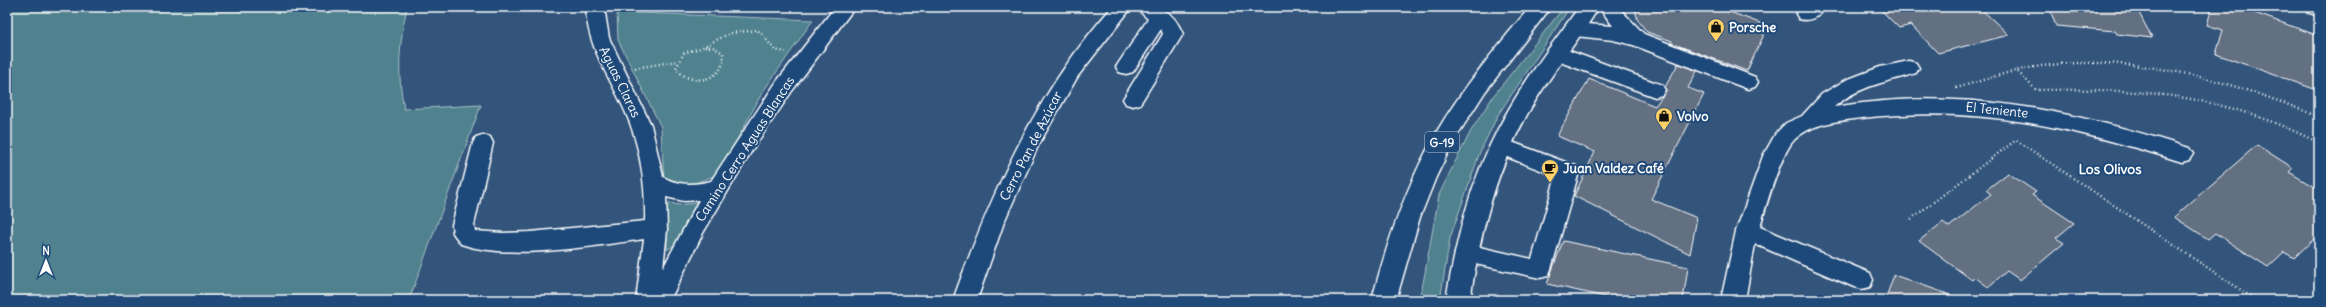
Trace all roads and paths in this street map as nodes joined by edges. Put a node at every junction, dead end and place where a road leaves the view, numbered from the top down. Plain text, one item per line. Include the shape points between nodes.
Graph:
1 (595, 7) edge
2 (846, 7) edge
3 (1123, 7) edge
4 (1541, 7) edge
5 (1589, 7) edge
6 (1608, 7) edge
7 (2314, 7) edge
8 (2319, 9) edge
9 (1152, 12) edge
10 (1573, 30) junction
11 (1638, 39) junction
12 (705, 47) junction
13 (1556, 54) junction
14 (678, 61) junction
15 (803, 61) junction
16 (1126, 67) dead end
17 (1909, 68) dead end
18 (613, 71) junction
19 (2018, 72) junction
20 (1748, 82) dead end
21 (1954, 89) dead end
22 (1654, 90) dead end
23 (1133, 99) dead end
24 (2319, 117) edge
25 (1809, 121) junction
26 (2319, 143) edge
27 (484, 144) dead end
28 (1501, 146) junction
29 (2182, 154) dead end
30 (652, 182) junction
31 (718, 188) junction
32 (1911, 219) dead end
33 (656, 228) junction
34 (1747, 231) junction
35 (1466, 253) junction
36 (1862, 280) dead end
37 (648, 300) edge
38 (658, 300) edge
39 (965, 300) edge
40 (1384, 300) edge
41 (1458, 300) edge
42 (1733, 300) edge
43 (2256, 300) edge

1 - 18 street, Aguas Claras via 596,33
2 - 15 street, Camino Cerro Aguas Blancas
3 - 39 street, Cerro Pan de Azúcar via 1089,45 1051,103 1005,197 983,248
4 - 40 main road, G-19 via 1471,96 1443,139 1416,195
5 - 10 main road
6 - 11 street
7 - 8 street
9 - 16 street
9 - 23 street via 1173,29 1172,38
10 - 11 street via 1614,33
10 - 13 main road
11 - 20 street
12 - 14 path via 687,52
12 - 14 path via 718,49 724,57 721,70 715,75 698,81 684,79 678,74
12 - 15 path via 714,39 732,31 758,30 775,50
13 - 22 street
13 - 28 main road via 1520,108
14 - 18 path
15 - 31 street, Camino Cerro Aguas Blancas
17 - 25 street, El Teniente via 1873,76 1842,90 1818,109
18 - 30 street, Aguas Claras via 629,96 641,125 649,154
19 - 21 path
19 - 24 path via 2035,67 2075,63 2166,71 2252,91
19 - 26 path via 2036,90 2117,89 2191,98 2229,106 2272,119
25 - 29 street, El Teniente via 1888,106 1922,104 1994,108 2105,129
25 - 34 street, El Teniente via 1796,127 1780,144
27 - 33 street via 463,225 463,232 467,238 490,242 615,234
28 - 35 main road via 1476,215
28 - 35 street via 1568,172 1540,269
30 - 31 street via 664,189 683,193
30 - 33 street, Aguas Claras
31 - 38 street, Camino Cerro Aguas Blancas
32 - 43 path via 2016,140
33 - 37 street, Aguas Claras
34 - 36 street
34 - 42 street, El Teniente
35 - 41 main road

